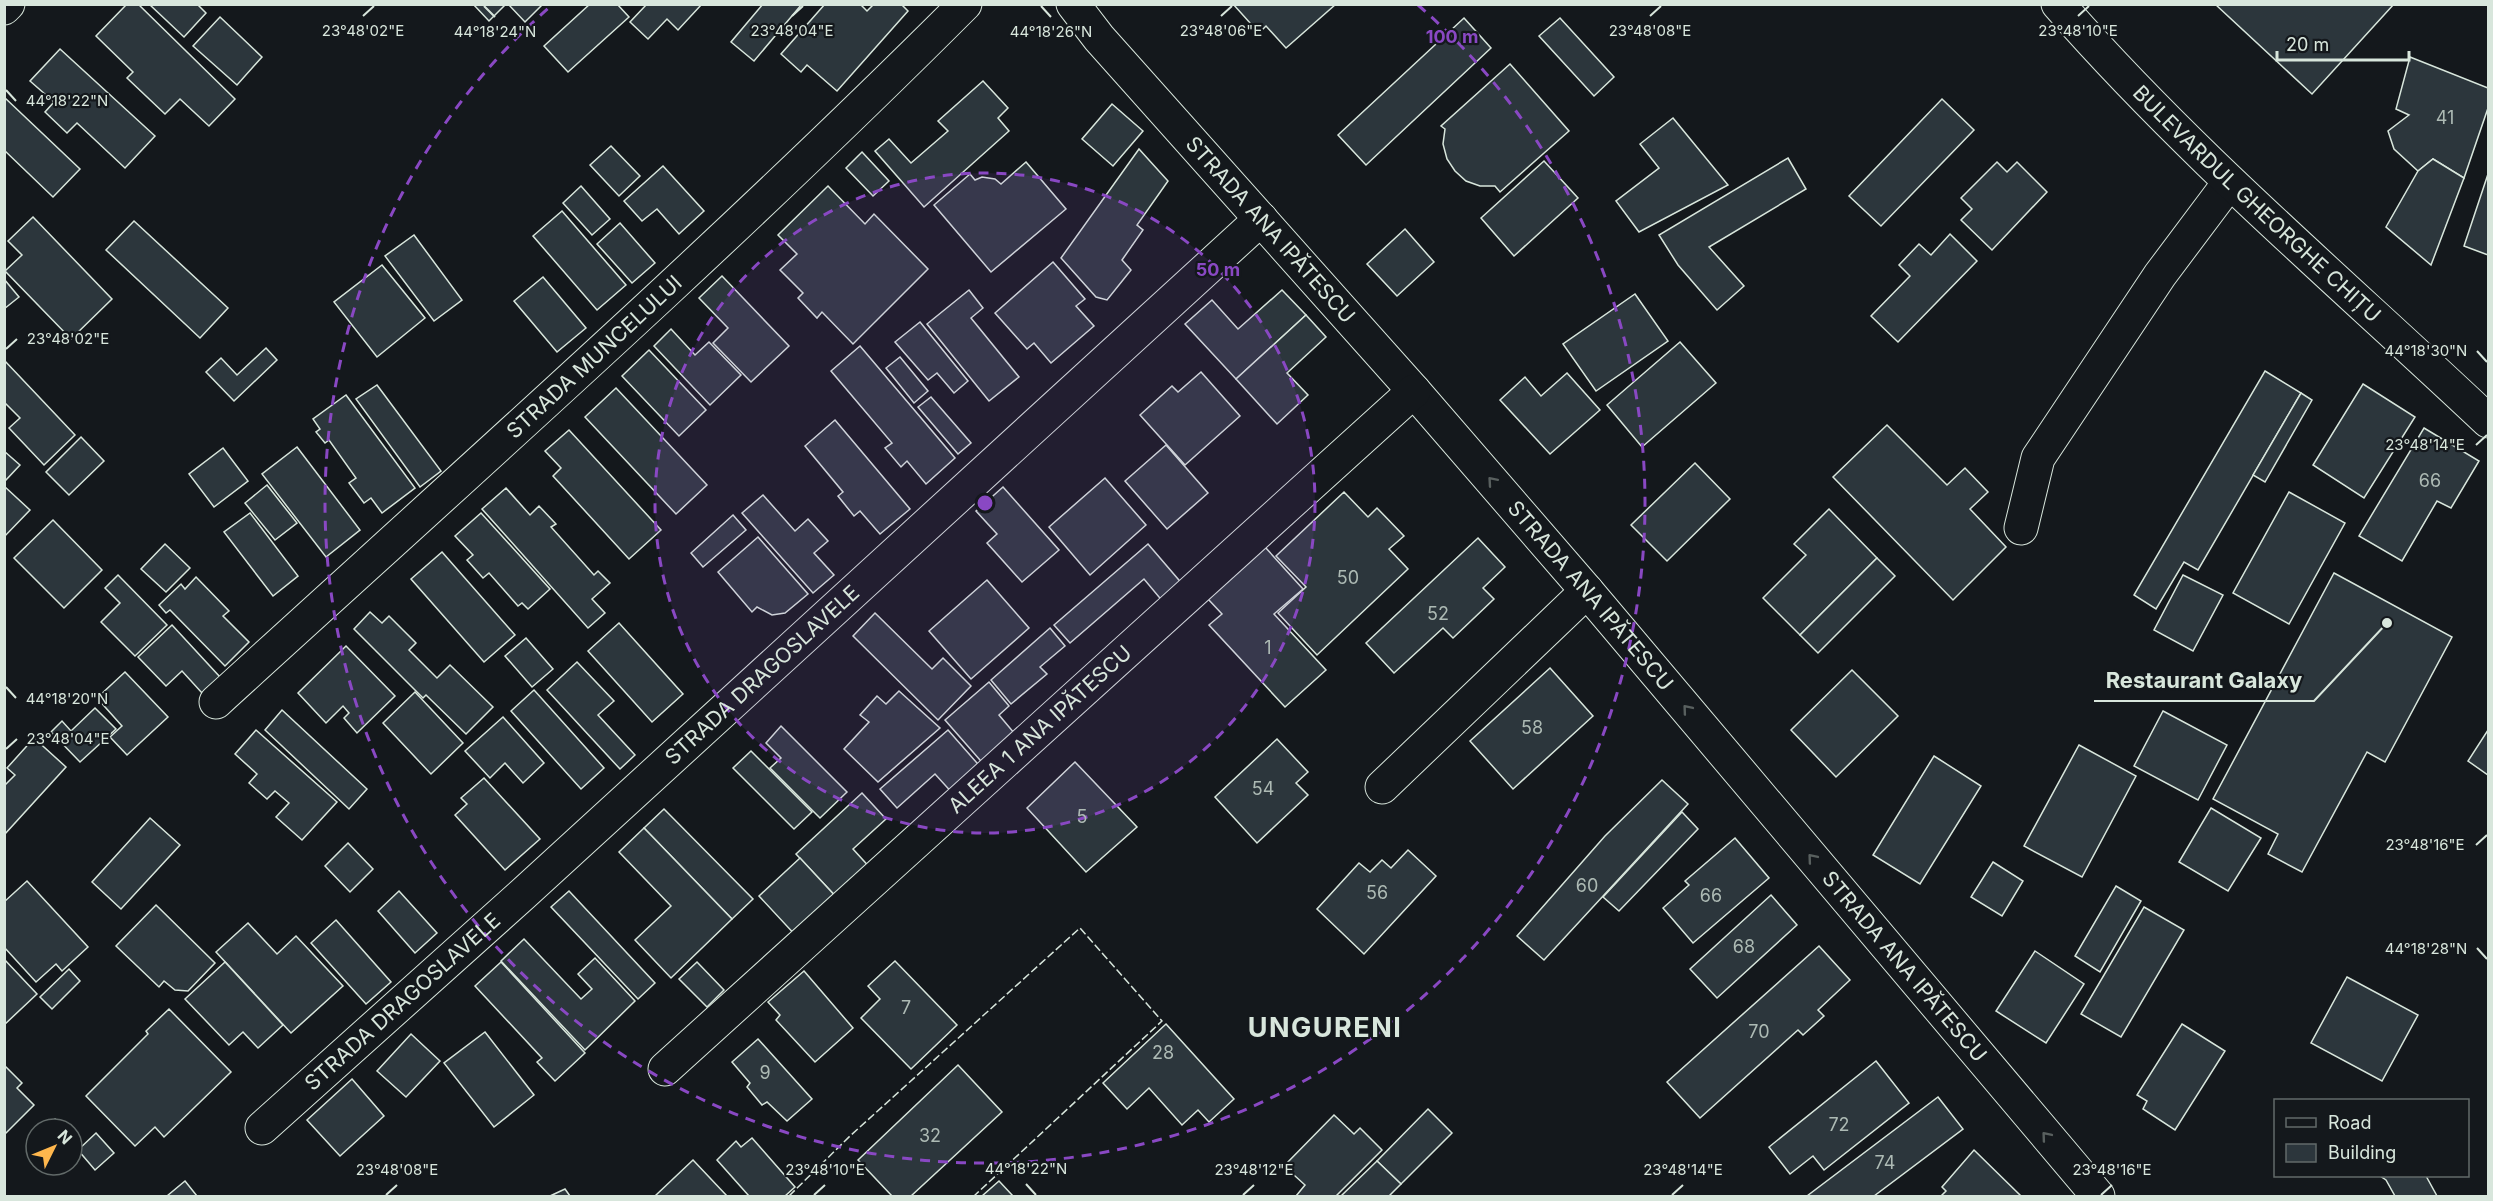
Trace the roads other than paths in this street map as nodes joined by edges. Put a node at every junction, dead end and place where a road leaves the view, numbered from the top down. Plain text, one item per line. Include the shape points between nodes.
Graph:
1 (8, 4) edge
2 (965, 4) edge
3 (1073, 4) edge
4 (2058, 4) edge
5 (4, 8) edge
6 (2229, 183) junction
7 (1261, 219) junction
8 (1414, 391) junction
9 (2488, 421) edge
10 (2021, 528) dead end
11 (1587, 591) junction
12 (216, 702) dead end
13 (1382, 787) dead end
14 (665, 1069) dead end
15 (262, 1128) dead end
16 (2098, 1197) edge

1 - 5 street
2 - 12 street, STRADA MUNCELULUI via 875,95
3 - 7 street, STRADA ANA IPĂTESCU
4 - 6 street, BULEVARDUL GHEORGHE CHIȚU
6 - 9 street, BULEVARDUL GHEORGHE CHIȚU
6 - 10 street via 2160,275 2038,458
7 - 8 street, STRADA ANA IPĂTESCU
7 - 15 street, STRADA DRAGOSLAVELE
11 -> 8 street, STRADA ANA IPĂTESCU
8 - 14 street, ALEEA 1 ANA IPĂTESCU
11 - 13 street
16 -> 11 street, STRADA ANA IPĂTESCU

